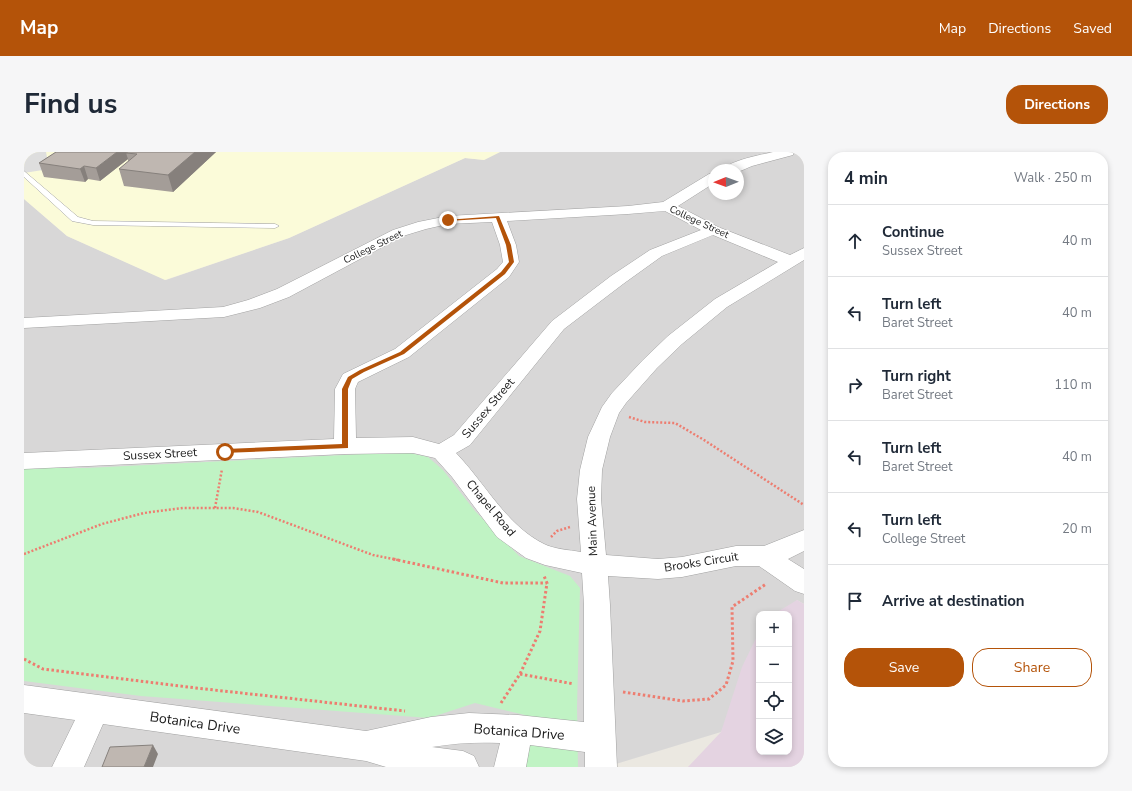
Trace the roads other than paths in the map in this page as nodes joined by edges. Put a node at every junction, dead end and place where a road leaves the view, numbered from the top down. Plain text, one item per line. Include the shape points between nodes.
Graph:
1 (788, 152) edge
2 (744, 164) edge
3 (24, 173) edge
4 (708, 181) edge
5 (667, 206) junction
6 (498, 217) junction
7 (275, 226) dead end
8 (713, 230) junction
9 (797, 257) edge
10 (24, 323) edge
11 (345, 446) junction
12 (442, 452) junction
13 (24, 461) edge
14 (804, 540) edge
15 (764, 556) junction
16 (594, 565) junction
17 (804, 583) edge
18 (24, 699) edge
19 (95, 709) junction
20 (518, 731) junction
21 (366, 746) junction
22 (601, 753) edge
23 (68, 767) edge
24 (463, 767) edge
25 (510, 767) edge

1 - 2 street
3 - 7 lane via 75,219 92,223
4 - 5 street
5 - 6 street, College Street
5 - 8 street, College Street
6 - 10 street, College Street via 448,220 398,233 283,293 224,312
6 - 11 street via 511,262 503,273 402,353 350,378 345,389
8 - 9 street, College Street
8 - 12 street, Sussex Street via 656,253 558,325 462,440
9 - 16 street, Main Avenue via 721,303 675,340 644,370 609,412 599,437 589,499
11 - 12 street, Sussex Street via 413,445
11 - 13 street, Sussex Street
12 - 16 street, Chapel Road via 506,530 535,551 545,555
14 - 15 street, Brooks Circuit
15 - 16 street, Brooks Circuit via 736,556 658,569
15 - 17 street
16 - 22 street, Main Avenue
18 - 19 street, Botanica Drive
19 - 21 street, Botanica Drive
19 - 23 street
20 - 21 street, Botanica Drive via 468,728 411,736
20 - 22 street, Botanica Drive
20 - 25 street
21 - 24 street, Botanica Drive via 407,758

